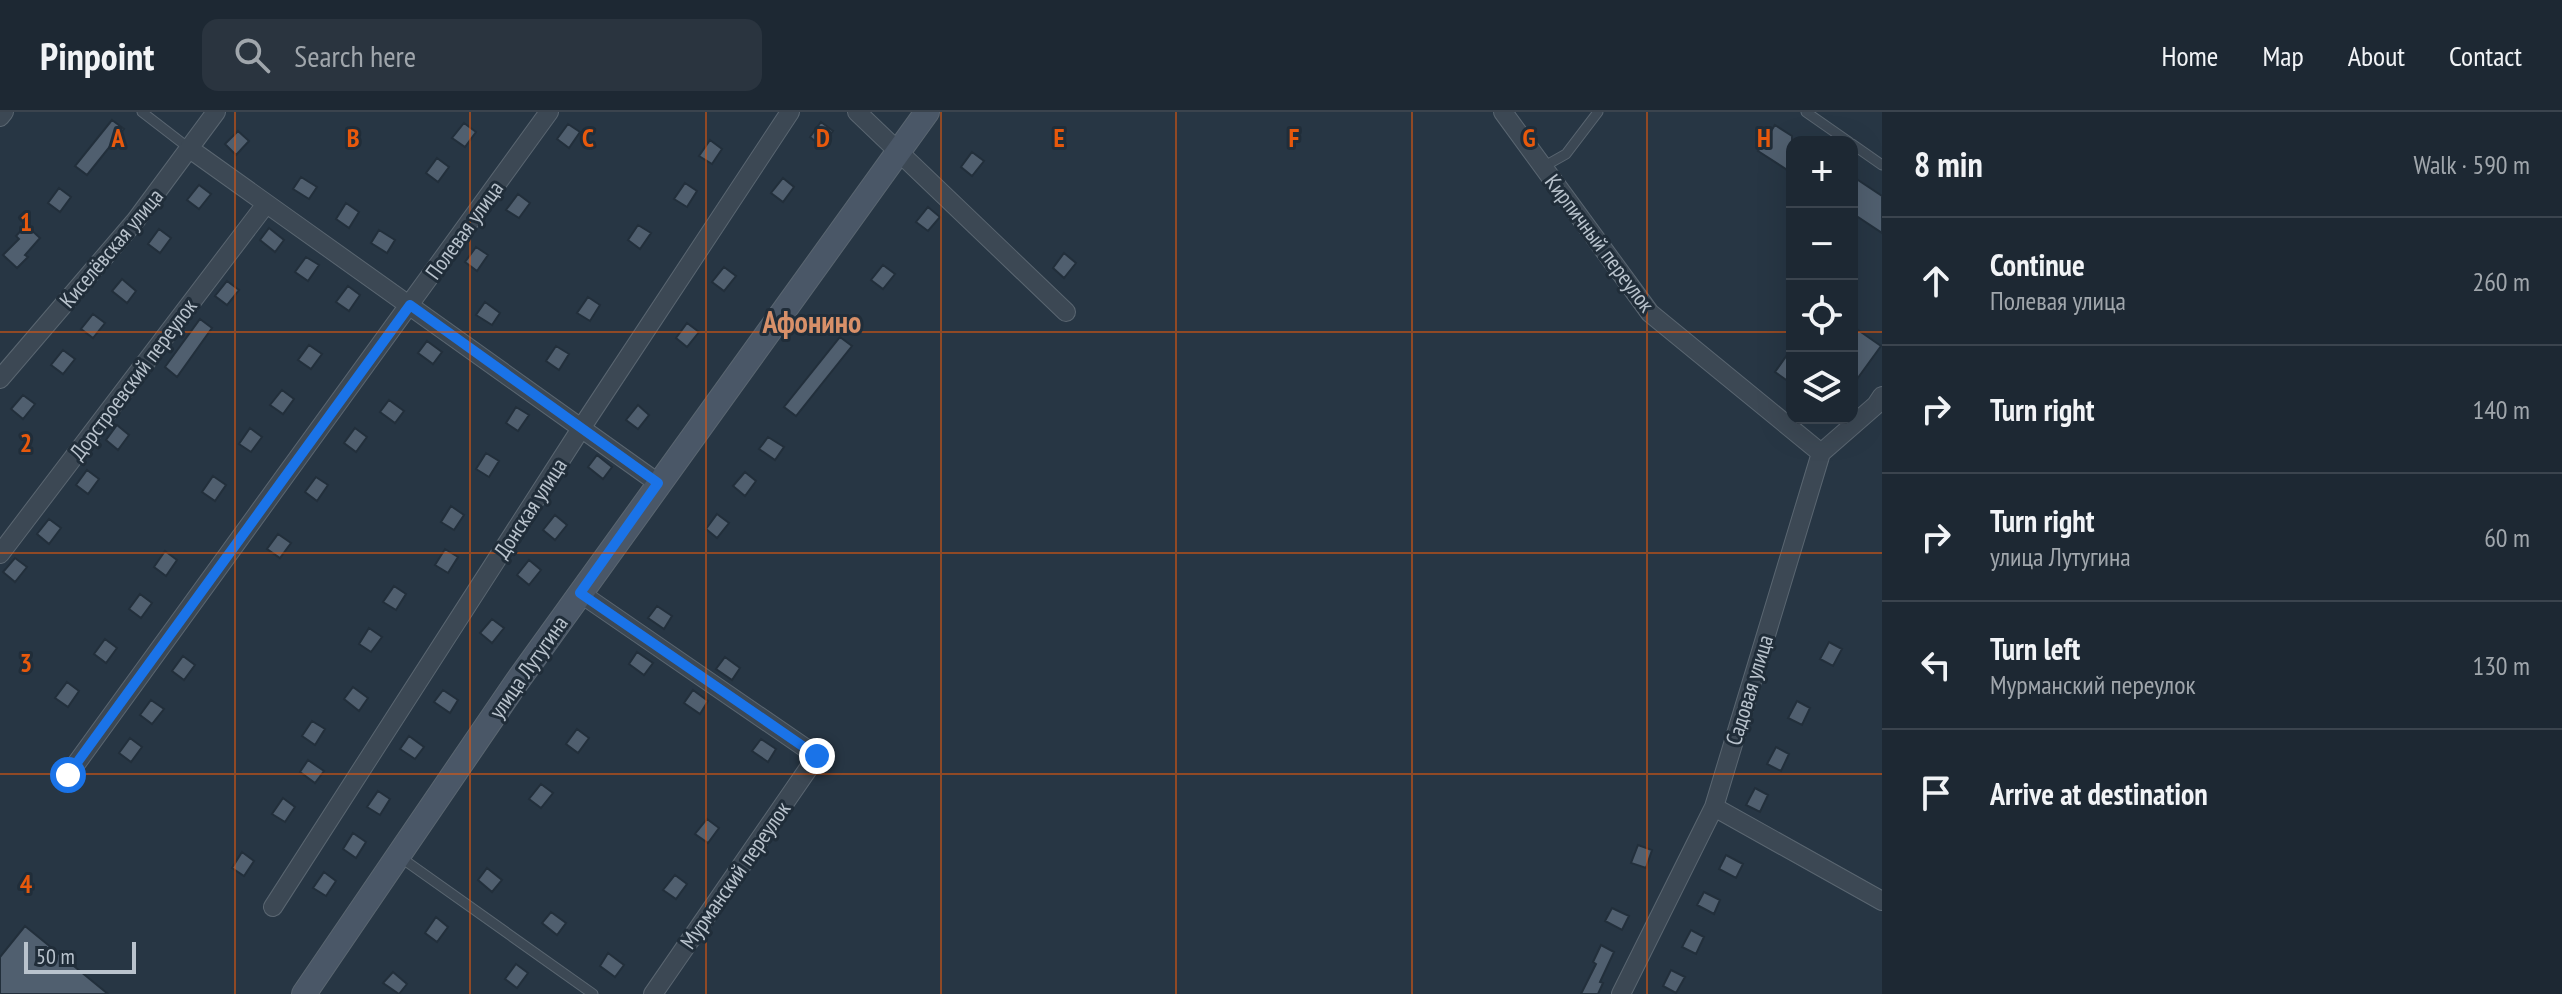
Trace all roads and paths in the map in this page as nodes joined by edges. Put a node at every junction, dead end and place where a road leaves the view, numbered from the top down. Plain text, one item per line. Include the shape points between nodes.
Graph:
1 (4, 112) edge
2 (142, 112) edge
3 (216, 112) edge
4 (549, 112) edge
5 (790, 112) edge
6 (857, 112) edge
7 (927, 112) edge
8 (1503, 112) edge
9 (1598, 112) edge
10 (1806, 112) edge
11 (0, 117) edge
12 (1840, 136) edge
13 (1858, 148) edge
14 (190, 149) junction
15 (898, 151) junction
16 (1882, 165) edge
17 (1543, 167) junction
18 (266, 204) junction
19 (410, 305) junction
20 (1066, 312) dead end
21 (0, 379) edge
22 (1882, 396) edge
23 (582, 427) junction
24 (1821, 453) junction
25 (658, 483) junction
26 (0, 554) edge
27 (580, 593) junction
28 (68, 775) dead end
29 (1714, 807) junction
30 (398, 856) junction
31 (1882, 901) edge
32 (273, 907) dead end
33 (304, 994) edge
34 (593, 994) edge
35 (653, 994) edge
36 (1621, 994) edge

1 - 11 street
2 - 14 lane
3 - 14 street, Киселёвская улица
4 - 19 street, Полевая улица
5 - 23 street, Донская улица
6 - 15 street
7 - 15 main road, улица Лутугина
8 - 17 street, Кирпичный переулок
9 - 17 lane via 1566,154
10 - 12 lane
13 - 16 lane
14 - 18 street
14 - 21 street, Киселёвская улица
15 - 20 street
15 - 25 main road, улица Лутугина
17 - 24 street, Кирпичный переулок via 1650,313
18 - 19 street
18 - 26 street, Дорстроевский переулок
19 - 23 street
19 - 28 street, Полевая улица
22 - 24 street
23 - 25 street
23 - 32 street, Донская улица
24 - 29 street, Садовая улица
25 - 27 main road, улица Лутугина
27 - 30 main road, улица Лутугина
27 - 35 street, Мурманский переулок via 817,756
29 - 31 street
29 - 36 street, Садовая улица
30 - 33 main road, улица Лутугина
30 - 34 lane

